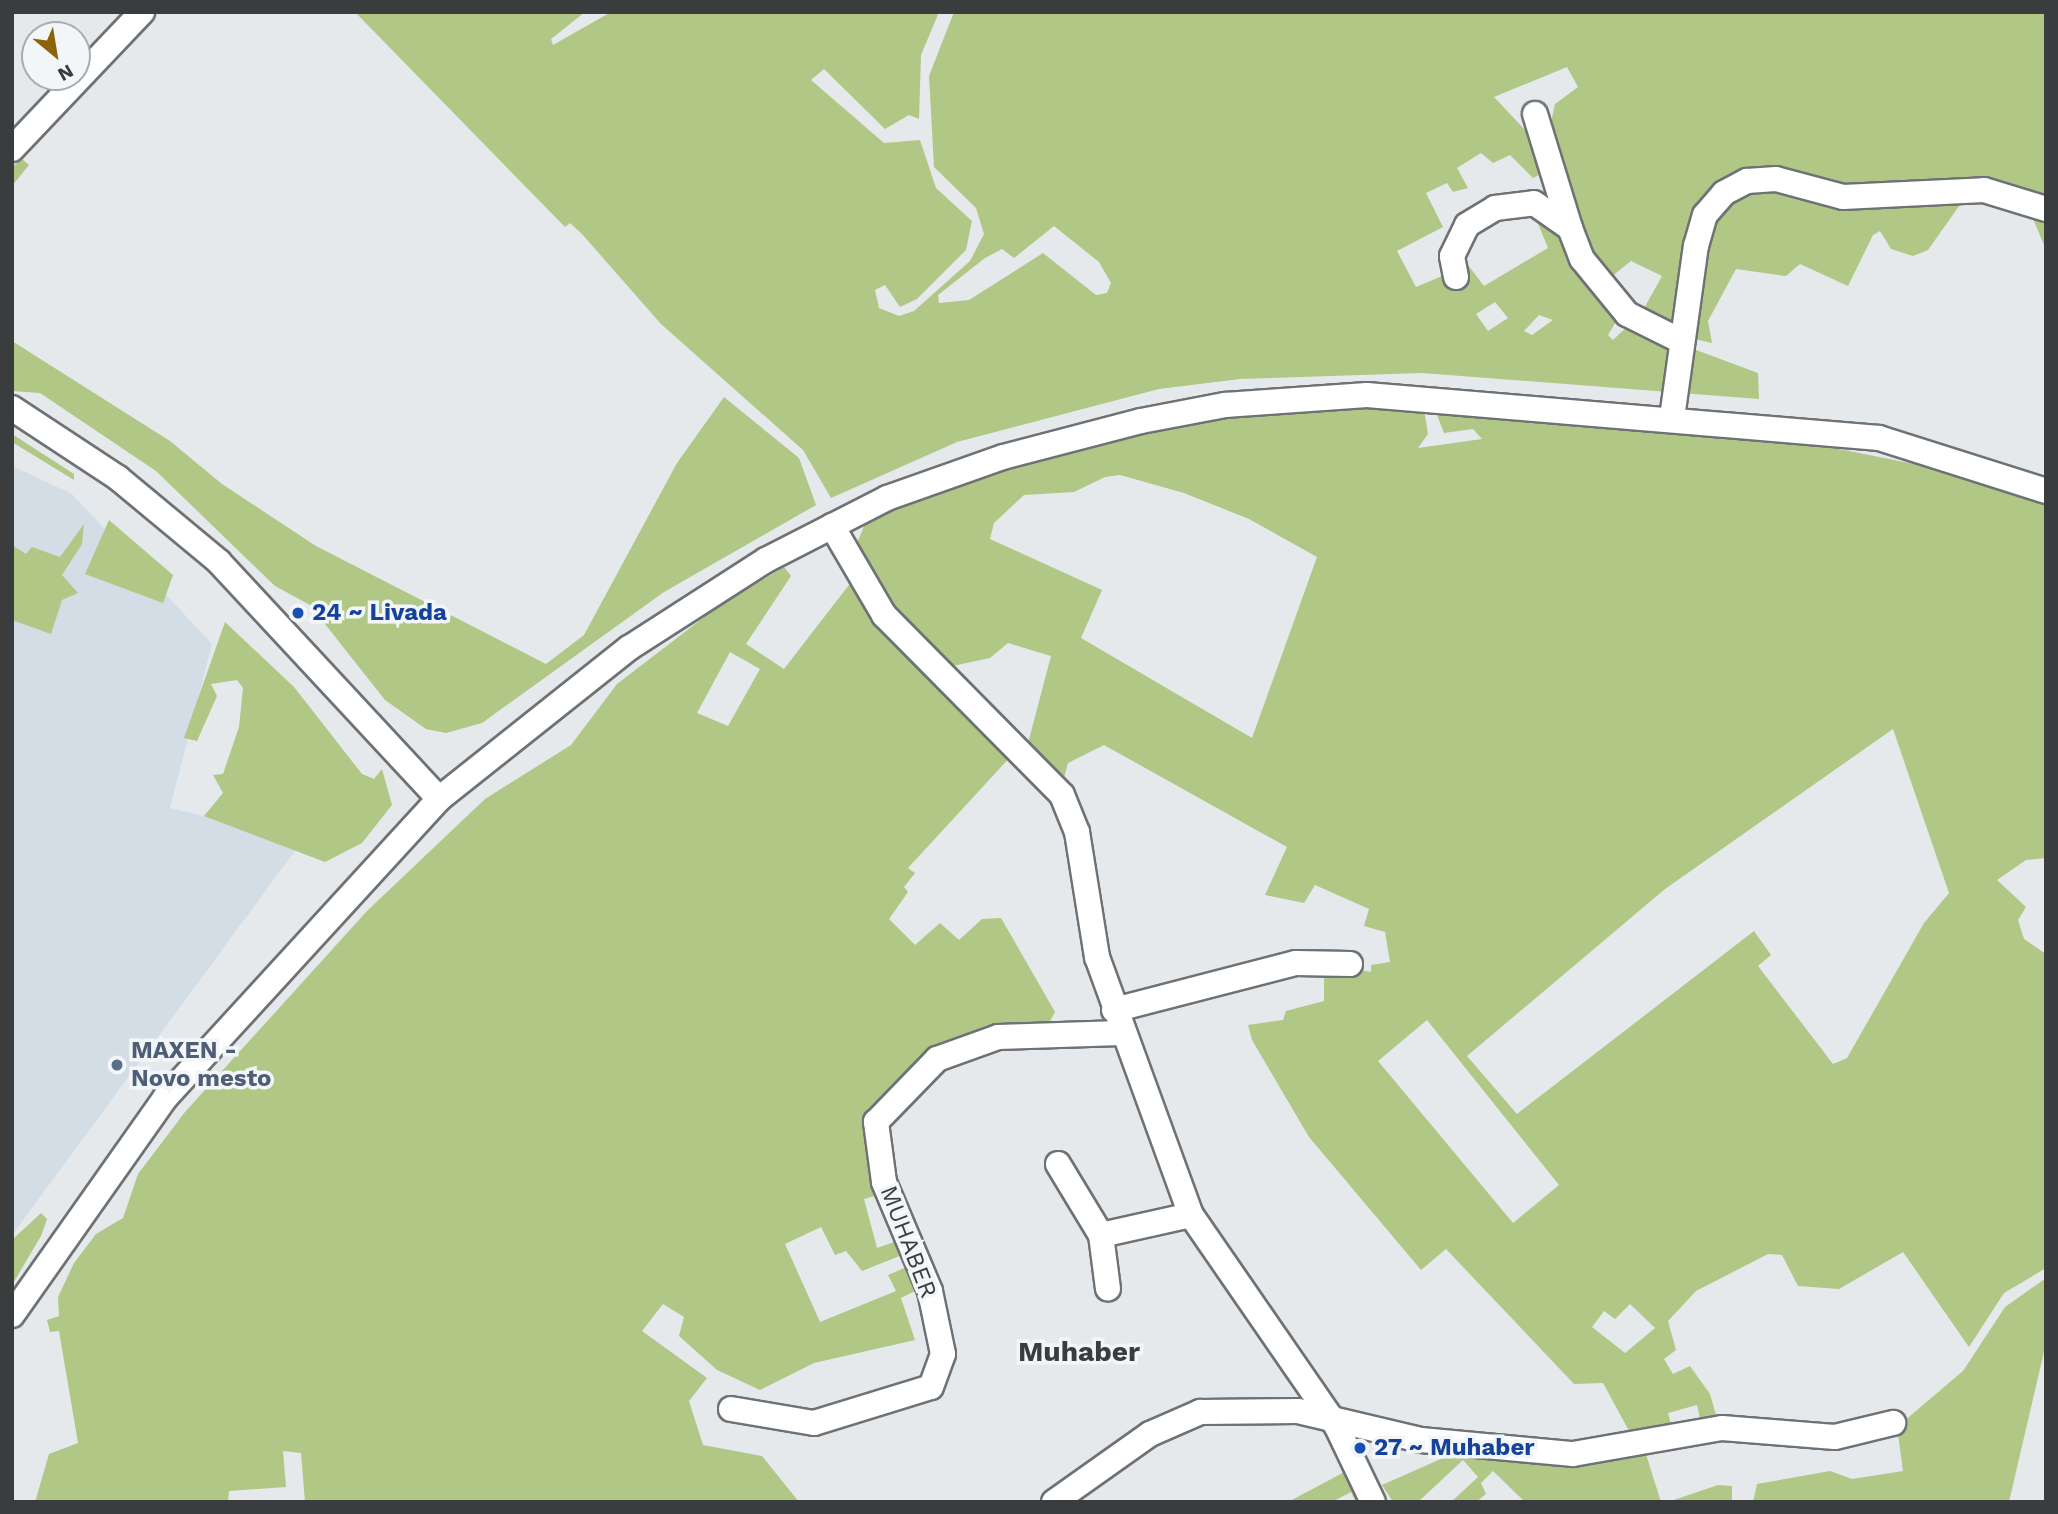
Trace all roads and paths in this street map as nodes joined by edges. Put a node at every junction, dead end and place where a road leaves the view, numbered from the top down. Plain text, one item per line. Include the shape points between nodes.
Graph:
1 (142, 12) edge
2 (1535, 114) dead end
3 (12, 149) edge
4 (2046, 209) edge
5 (1570, 228) junction
6 (1457, 277) dead end
7 (1681, 341) junction
8 (12, 408) edge
9 (1672, 418) junction
10 (2046, 491) edge
11 (832, 526) junction
12 (439, 800) junction
13 (1350, 964) dead end
14 (1117, 1021) junction
15 (1058, 1164) dead end
16 (1191, 1215) junction
17 (1101, 1236) junction
18 (1108, 1289) dead end
19 (12, 1315) edge
20 (731, 1409) dead end
21 (1332, 1420) junction
22 (1894, 1423) dead end
23 (1054, 1502) edge
24 (1373, 1502) edge

1 - 3 street
2 - 5 street
4 - 7 street via 1984,190 1843,197 1776,179 1747,181 1705,215
5 - 6 street via 1534,204 1495,208 1467,225 1452,256
5 - 7 street via 1582,259 1627,314
7 - 9 street
8 - 12 street via 118,478 219,562
9 - 10 street via 1879,438
9 - 11 street via 1367,395 1225,405 1003,457
11 - 12 street via 766,560 629,648
11 - 14 street via 884,615 1062,795 1077,832 1097,957
12 - 19 street via 164,1098
13 - 14 street via 1296,963
14 - 16 street
14 - 20 street, MUHABER via 986,1041 937,1059 876,1122 884,1182 930,1290 943,1354 930,1387 814,1423
15 - 17 street
16 - 17 street
16 - 21 street
17 - 18 street
21 - 22 street via 1484,1450 1573,1454 1722,1428 1835,1437
21 - 23 street via 1255,1407 1200,1412 1150,1434
21 - 24 street

